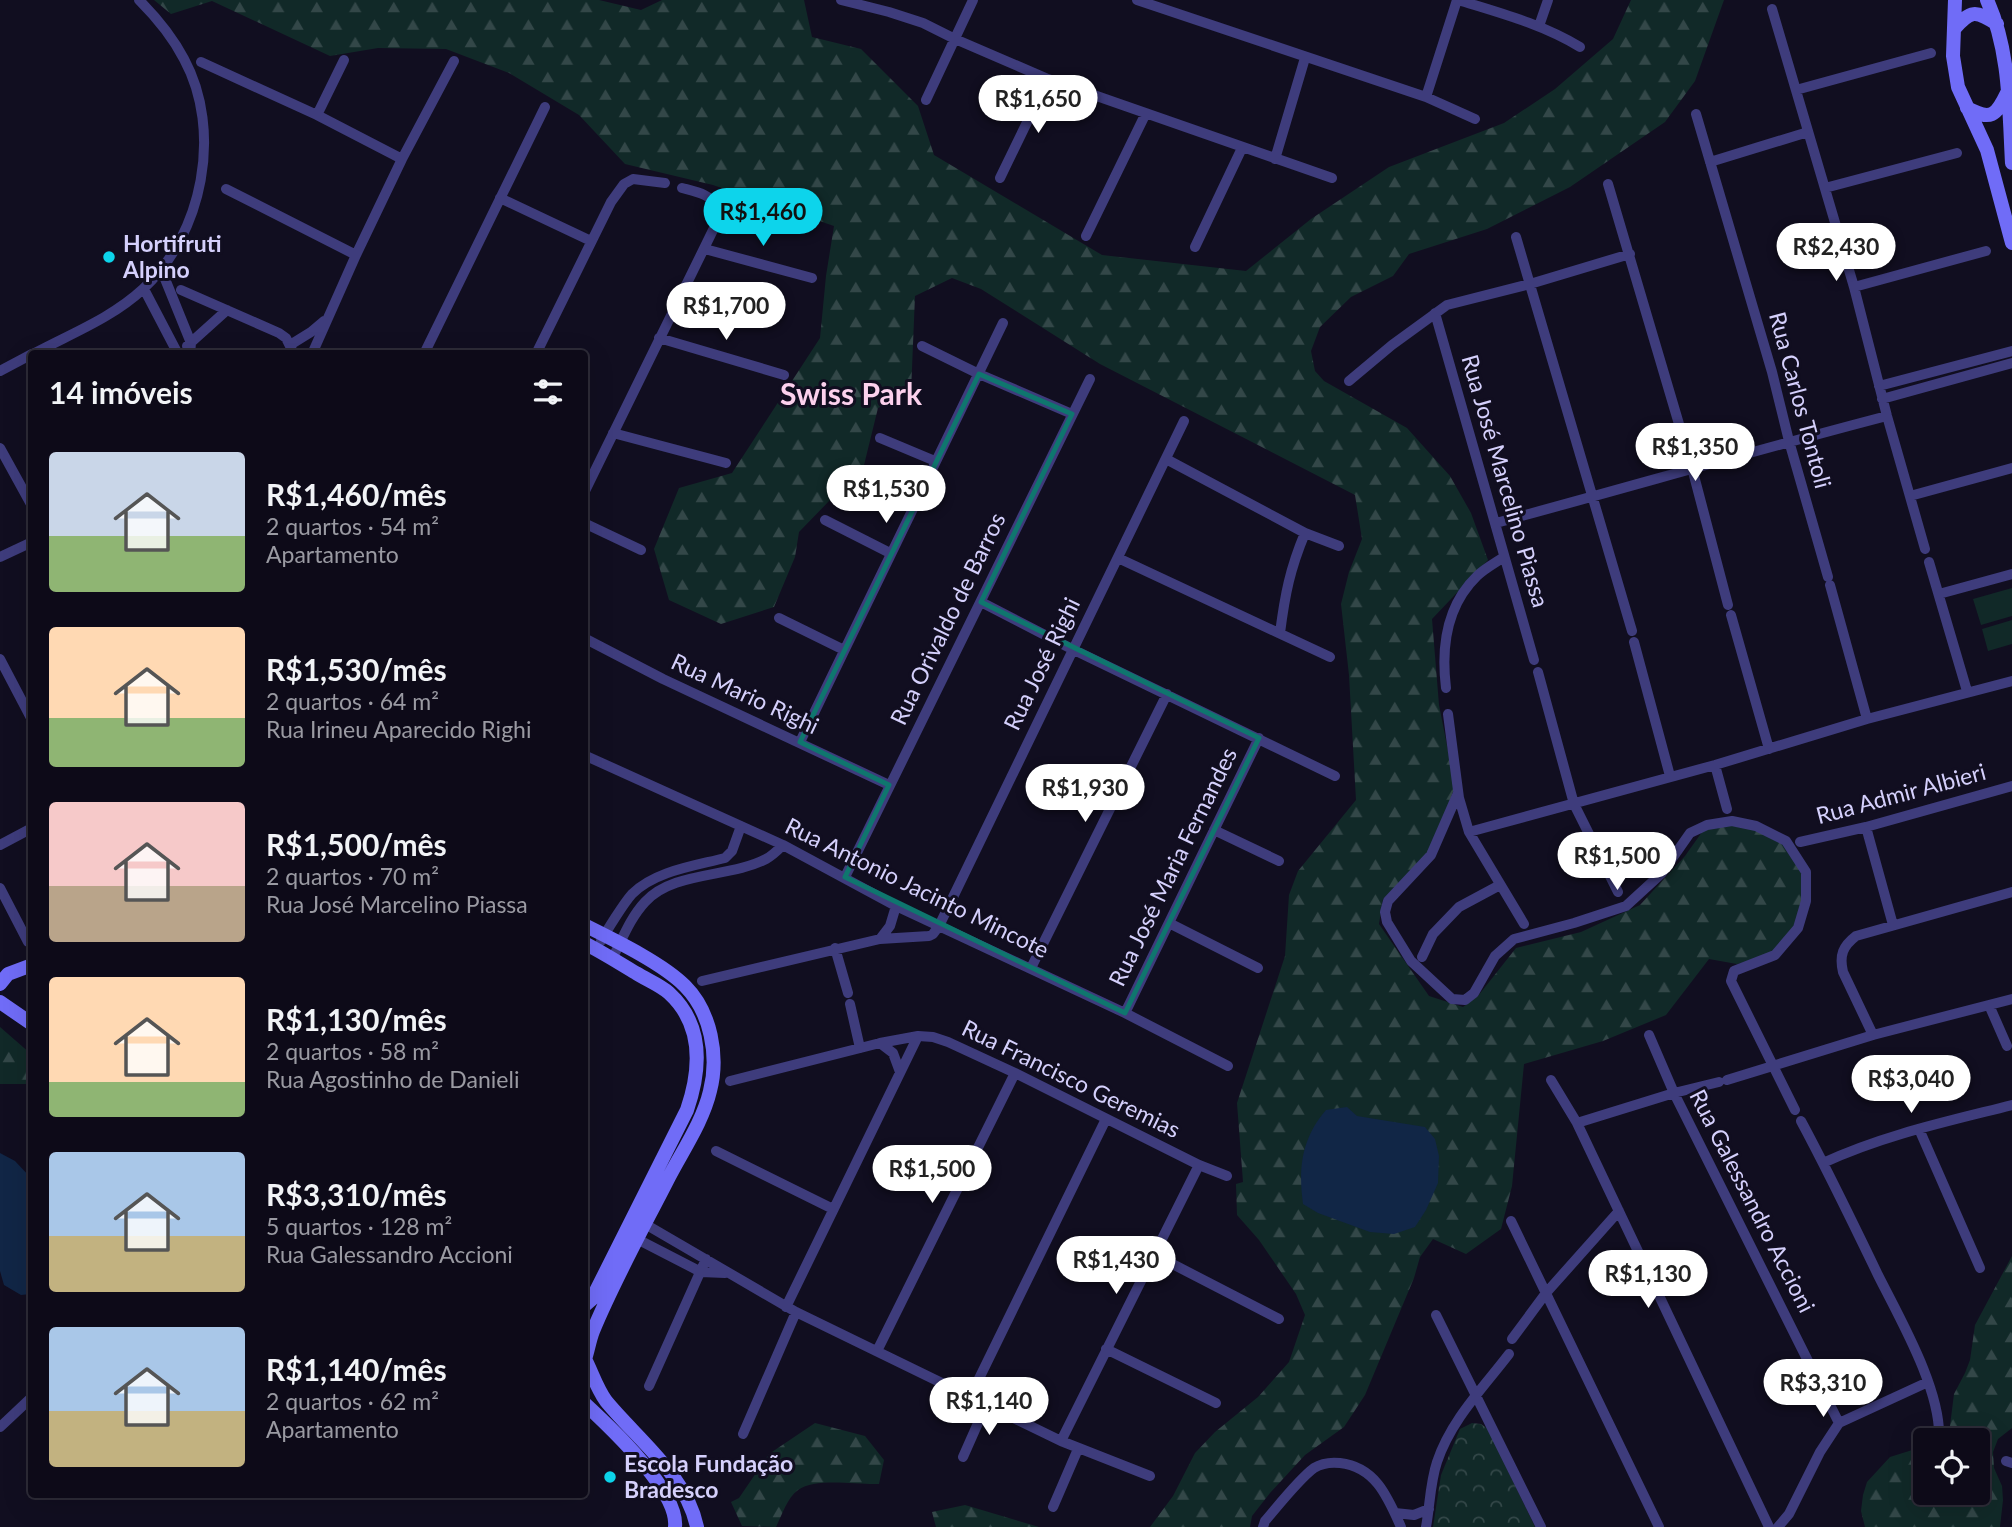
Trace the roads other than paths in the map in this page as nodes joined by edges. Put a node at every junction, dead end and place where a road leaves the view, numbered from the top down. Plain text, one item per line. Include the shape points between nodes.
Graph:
1 (139, 0) edge
2 (841, 0) edge
3 (973, 0) edge
4 (1137, 0) edge
5 (1457, 0) edge
6 (1548, 0) edge
7 (1955, 0) edge
8 (1987, 0) edge
9 (1772, 9) dead end
10 (1997, 24) junction
11 (1539, 26) junction
12 (1954, 29) junction
13 (955, 39) junction
14 (1580, 47) dead end
15 (1931, 54) dead end
16 (1305, 58) junction
17 (344, 60) dead end
18 (454, 61) dead end
19 (201, 62) dead end
20 (1048, 79) junction
21 (1796, 90) junction
22 (2007, 92) junction
23 (1426, 97) junction
24 (926, 100) dead end
25 (545, 107) dead end
26 (1967, 108) junction
27 (1146, 113) junction
28 (1696, 114) dead end
29 (317, 115) junction
30 (1475, 119) dead end
31 (1808, 132) junction
32 (1242, 148) junction
33 (1957, 153) dead end
34 (402, 159) junction
35 (1275, 159) junction
36 (1710, 162) junction
37 (2012, 163) edge
38 (1000, 178) dead end
39 (1332, 178) dead end
40 (665, 183) dead end
41 (1608, 184) dead end
42 (682, 188) dead end
43 (1825, 188) junction
44 (226, 189) dead end
45 (500, 198) junction
46 (1086, 236) dead end
47 (1516, 237) dead end
48 (591, 241) junction
49 (2012, 243) edge
50 (1195, 247) dead end
51 (705, 249) junction
52 (1986, 251) dead end
53 (1630, 254) junction
54 (356, 255) junction
55 (161, 269) junction
56 (813, 278) dead end
57 (1530, 284) junction
58 (1854, 287) junction
59 (144, 289) junction
60 (181, 290) dead end
61 (227, 310) junction
62 (1435, 313) junction
63 (326, 319) junction
64 (1003, 323) dead end
65 (659, 338) junction
66 (922, 346) dead end
67 (190, 348) edge
68 (292, 349) edge
69 (40, 350) edge
70 (176, 350) edge
71 (314, 350) edge
72 (426, 350) edge
73 (538, 350) edge
74 (2012, 351) edge
75 (28, 356) edge
76 (2012, 363) edge
77 (0, 371) edge
78 (979, 374) junction
79 (784, 375) dead end
80 (1090, 379) dead end
81 (1349, 381) dead end
82 (1879, 386) junction
83 (1882, 399) junction
84 (1072, 414) junction
85 (1886, 416) junction
86 (1184, 421) dead end
87 (613, 433) junction
88 (880, 438) dead end
89 (1788, 441) junction
90 (0, 448) edge
91 (1166, 460) junction
92 (935, 461) junction
93 (726, 463) dead end
94 (1692, 468) junction
95 (2012, 468) edge
96 (588, 485) edge
97 (1910, 496) junction
98 (1592, 497) junction
99 (28, 499) edge
100 (825, 520) dead end
101 (1496, 523) junction
102 (588, 525) edge
103 (1305, 533) junction
104 (28, 544) edge
105 (1339, 546) dead end
106 (1925, 549) dead end
107 (641, 550) dead end
108 (890, 552) junction
109 (0, 557) edge
110 (1504, 557) junction
111 (1118, 558) junction
112 (1929, 562) dead end
113 (2012, 574) edge
114 (1939, 594) junction
115 (981, 602) junction
116 (779, 618) dead end
117 (1280, 633) junction
118 (588, 640) edge
119 (1072, 649) junction
120 (844, 650) junction
121 (1330, 657) dead end
122 (0, 659) edge
123 (1534, 660) dead end
124 (1538, 672) dead end
125 (2012, 681) edge
126 (1446, 688) dead end
127 (1967, 691) junction
128 (1167, 694) junction
129 (28, 712) edge
130 (1448, 714) dead end
131 (1867, 719) junction
132 (1259, 738) junction
133 (800, 742) junction
134 (1769, 749) junction
135 (588, 757) edge
136 (1715, 765) junction
137 (1335, 776) dead end
138 (1671, 776) junction
139 (890, 785) junction
140 (2012, 786) edge
141 (1458, 793) junction
142 (1574, 804) junction
143 (1727, 809) dead end
144 (741, 826) junction
145 (1866, 827) junction
146 (28, 830) edge
147 (1214, 830) junction
148 (1469, 832) junction
149 (1800, 842) dead end
150 (0, 845) edge
151 (783, 845) junction
152 (1279, 861) dead end
153 (845, 877) junction
154 (1500, 885) junction
155 (0, 888) edge
156 (1618, 892) dead end
157 (2012, 892) edge
158 (896, 906) junction
159 (916, 915) junction
160 (1169, 923) junction
161 (1524, 924) dead end
162 (1892, 925) junction
163 (939, 926) junction
164 (588, 927) edge
165 (604, 935) junction
166 (905, 937) junction
167 (880, 939) junction
168 (28, 942) dead end
169 (620, 945) junction
170 (590, 946) edge
171 (835, 948) junction
172 (1422, 957) dead end
173 (612, 958) junction
174 (0, 965) edge
175 (28, 967) edge
176 (28, 968) edge
177 (1031, 968) junction
178 (1258, 968) dead end
179 (702, 981) dead end
180 (0, 984) edge
181 (2012, 999) edge
182 (0, 1002) edge
183 (1989, 1006) junction
184 (1125, 1013) junction
185 (28, 1021) edge
186 (1648, 1035) dead end
187 (1873, 1035) junction
188 (918, 1036) junction
189 (880, 1043) junction
190 (2007, 1046) dead end
191 (860, 1048) junction
192 (1228, 1066) dead end
193 (1774, 1066) junction
194 (900, 1072) junction
195 (1015, 1073) junction
196 (1550, 1080) dead end
197 (730, 1081) dead end
198 (1674, 1093) junction
199 (2012, 1105) edge
200 (1106, 1119) junction
201 (1577, 1123) junction
202 (1919, 1129) junction
203 (716, 1151) dead end
204 (1823, 1163) junction
205 (1199, 1165) junction
206 (1227, 1176) dead end
207 (833, 1209) junction
208 (1619, 1211) junction
209 (1511, 1222) dead end
210 (645, 1224) junction
211 (637, 1239) junction
212 (1154, 1255) junction
213 (706, 1259) junction
214 (1980, 1268) dead end
215 (701, 1272) junction
216 (728, 1273) junction
217 (1546, 1293) junction
218 (588, 1302) edge
219 (791, 1309) junction
220 (1436, 1315) dead end
221 (1279, 1319) dead end
222 (1512, 1339) dead end
223 (588, 1348) edge
224 (1106, 1349) junction
225 (877, 1351) junction
226 (1509, 1354) dead end
227 (588, 1366) edge
228 (1928, 1382) junction
229 (649, 1386) dead end
230 (1476, 1396) junction
231 (970, 1397) junction
232 (28, 1401) edge
233 (1216, 1403) dead end
234 (986, 1405) junction
235 (588, 1407) edge
236 (1839, 1423) junction
237 (0, 1427) edge
238 (1940, 1428) edge
239 (743, 1434) dead end
240 (1060, 1441) junction
241 (1078, 1449) junction
242 (964, 1457) dead end
243 (1150, 1476) dead end
244 (1053, 1507) dead end
245 (1429, 1509) junction
246 (1395, 1513) junction
247 (675, 1527) edge
248 (697, 1527) edge
249 (1263, 1527) edge
250 (1401, 1527) edge
251 (1426, 1527) edge
252 (1541, 1527) edge
253 (1658, 1527) edge
254 (1769, 1527) edge
255 (1778, 1527) edge

1 - 55 street via 161,22 185,60 205,129 197,197 188,223
2 - 13 street via 923,23
3 - 13 street
4 - 16 street
5 - 11 street
5 - 23 street
6 - 11 street
7 - 12 main road
8 - 10 main road
9 - 21 street
10 - 12 main road via 1974,13
10 - 22 main road
11 - 14 street
12 - 26 main road via 1958,87
13 - 20 street
13 - 24 street
15 - 21 street
16 - 23 street
16 - 35 street
17 - 29 street
18 - 34 street
19 - 29 street
20 - 27 street
20 - 38 street
21 - 31 street
22 - 26 main road via 1993,115
22 - 37 main road
23 - 30 street
25 - 45 street
26 - 49 main road via 1987,150
27 - 32 street
27 - 46 street
28 - 36 street, Rua Carlos Tontoli
29 - 34 street
31 - 36 street
31 - 43 street
32 - 35 street
32 - 50 street
33 - 43 street
34 - 54 street
35 - 39 street
36 - 89 street, Rua Carlos Tontoli via 1773,372
40 - 48 street via 632,179 624,184
41 - 53 street
42 - 51 street via 707,195 719,208
43 - 58 street
44 - 54 street
45 - 48 street
45 - 72 street
47 - 57 street
48 - 73 street
51 - 56 street
51 - 65 street
52 - 58 street
53 - 57 street
53 - 94 street
54 - 63 street
55 - 59 street
55 - 67 street
57 - 62 street via 1447,305
57 - 98 street
58 - 82 street
59 - 69 street via 122,307
59 - 70 street
60 - 61 street
61 - 67 street
61 - 68 street via 279,333
62 - 81 street
62 - 101 street, Rua José Marcelino Piassa
63 - 68 street
63 - 71 street
64 - 78 street
65 - 79 street
65 - 87 street
66 - 78 street
74 - 82 street
75 - 77 street
76 - 83 street
78 - 84 street
78 - 92 street
80 - 84 street, Rua Orivaldo de Barros
82 - 83 street
83 - 85 street
84 - 115 street, Rua Orivaldo de Barros
85 - 89 street
85 - 97 street
86 - 91 street, Rua José Righi
87 - 93 street
87 - 96 street
88 - 92 street
89 - 94 street
89 - 131 street, Rua Carlos Tontoli
90 - 99 street
91 - 103 street
91 - 111 street, Rua José Righi
92 - 108 street
94 - 98 street
94 - 134 street
95 - 97 street
97 - 106 street
98 - 101 street
98 - 138 street
100 - 108 street
101 - 110 street, Rua José Marcelino Piassa
102 - 107 street
103 - 105 street
103 - 117 street via 1289,577
104 - 109 street
108 - 120 street
110 - 123 street, Rua José Marcelino Piassa
110 - 126 street via 1479,574 1456,604 1444,641
111 - 117 street
111 - 119 street, Rua José Righi
112 - 114 street
113 - 114 street
114 - 127 street
115 - 119 street
115 - 139 street, Rua Orivaldo de Barros
116 - 120 street
117 - 121 street
118 - 133 street, Rua Mario Righi
119 - 128 street
119 - 163 street, Rua José Righi
120 - 133 street
122 - 129 street
124 - 142 street
125 - 127 street
127 - 131 street
128 - 132 street
128 - 177 street
130 - 141 street
131 - 134 street
132 - 137 street
132 - 147 street, Rua José Maria Fernandes
133 - 139 street, Rua Mario Righi
134 - 136 street
135 - 144 street, Rua Antonio Jacinto Mincote
136 - 138 street
136 - 143 street
138 - 142 street
139 - 153 street, Rua Orivaldo de Barros
140 - 145 street, Rua Admir Albieri
141 - 148 street
141 - 193 street via 1431,855 1388,901 1385,912 1411,961 1452,999 1474,993 1494,956 1514,939 1626,906 1662,873 1690,833 1732,821 1756,825 1786,841 1806,872 1807,901 1798,928 1775,955 1734,971 1731,981
142 - 148 street
142 - 156 street
144 - 151 street, Rua Antonio Jacinto Mincote
144 - 165 street via 725,858 664,874 644,885 631,895
145 - 149 street, Rua Admir Albieri
145 - 162 street
146 - 150 street
147 - 152 street
147 - 160 street, Rua José Maria Fernandes
148 - 154 street
151 - 153 street, Rua Antonio Jacinto Mincote
151 - 169 street via 767,859 667,886 643,904
153 - 158 street, Rua Antonio Jacinto Mincote
154 - 161 street
154 - 172 street via 1458,907 1433,934
155 - 168 street
157 - 162 street
158 - 159 street, Rua Antonio Jacinto Mincote
158 - 167 street
159 - 163 street, Rua Antonio Jacinto Mincote
159 - 166 street
160 - 178 street
160 - 184 street, Rua José Maria Fernandes
162 - 187 street via 1856,936 1845,944 1840,962
163 - 166 street via 929,936
163 - 177 street, Rua Antonio Jacinto Mincote
164 - 165 main road
165 - 169 main road
165 - 170 street
166 - 167 street
167 - 171 street
169 - 173 street
169 - 210 main road via 686,987 701,1008 714,1051 710,1091 702,1113
170 - 173 main road
171 - 179 street
171 - 191 street
173 - 218 main road via 668,993 685,1012 698,1063 687,1110
174 - 175 main road
176 - 180 main road via 8,974
177 - 184 street, Rua Antonio Jacinto Mincote
181 - 183 street
182 - 185 main road
183 - 187 street
183 - 190 street
184 - 192 street, Rua Antonio Jacinto Mincote
186 - 198 street, Rua Galessandro Accioni
187 - 193 street
188 - 189 street, Rua Francisco Geremias
188 - 194 street
188 - 195 street, Rua Francisco Geremias via 948,1042
189 - 191 street, Rua Francisco Geremias
189 - 194 street via 893,1053
191 - 197 street, Rua Francisco Geremias
193 - 198 street
193 - 204 street
194 - 207 street
195 - 200 street, Rua Francisco Geremias
195 - 225 street
196 - 201 street
198 - 201 street
198 - 236 street, Rua Galessandro Accioni
199 - 202 street
200 - 205 street, Rua Francisco Geremias
200 - 231 street
201 - 208 street
202 - 204 street
202 - 214 street
203 - 207 street
204 - 228 street
205 - 206 street, Rua Francisco Geremias
205 - 212 street
207 - 219 street
208 - 217 street
208 - 254 street
209 - 217 street
210 - 211 main road
210 - 213 street
211 - 215 street
211 - 223 main road
212 - 221 street
212 - 224 street
213 - 215 street
213 - 216 street
215 - 216 street
215 - 229 street
216 - 219 street
217 - 222 street
217 - 253 street
219 - 225 street
219 - 239 street
220 - 230 street
224 - 233 street
224 - 240 street
225 - 231 street
226 - 230 street
227 - 248 main road via 607,1402 681,1490
228 - 236 street
228 - 238 street
230 - 245 street via 1442,1449
230 - 252 street
231 - 234 street
232 - 237 street
234 - 240 street
234 - 242 street
235 - 247 main road via 644,1464 673,1510
236 - 255 street
240 - 241 street
241 - 243 street
241 - 244 street
245 - 246 street via 1414,1515
245 - 251 street
246 - 249 street via 1383,1490 1361,1468 1325,1463 1303,1478
246 - 250 street

